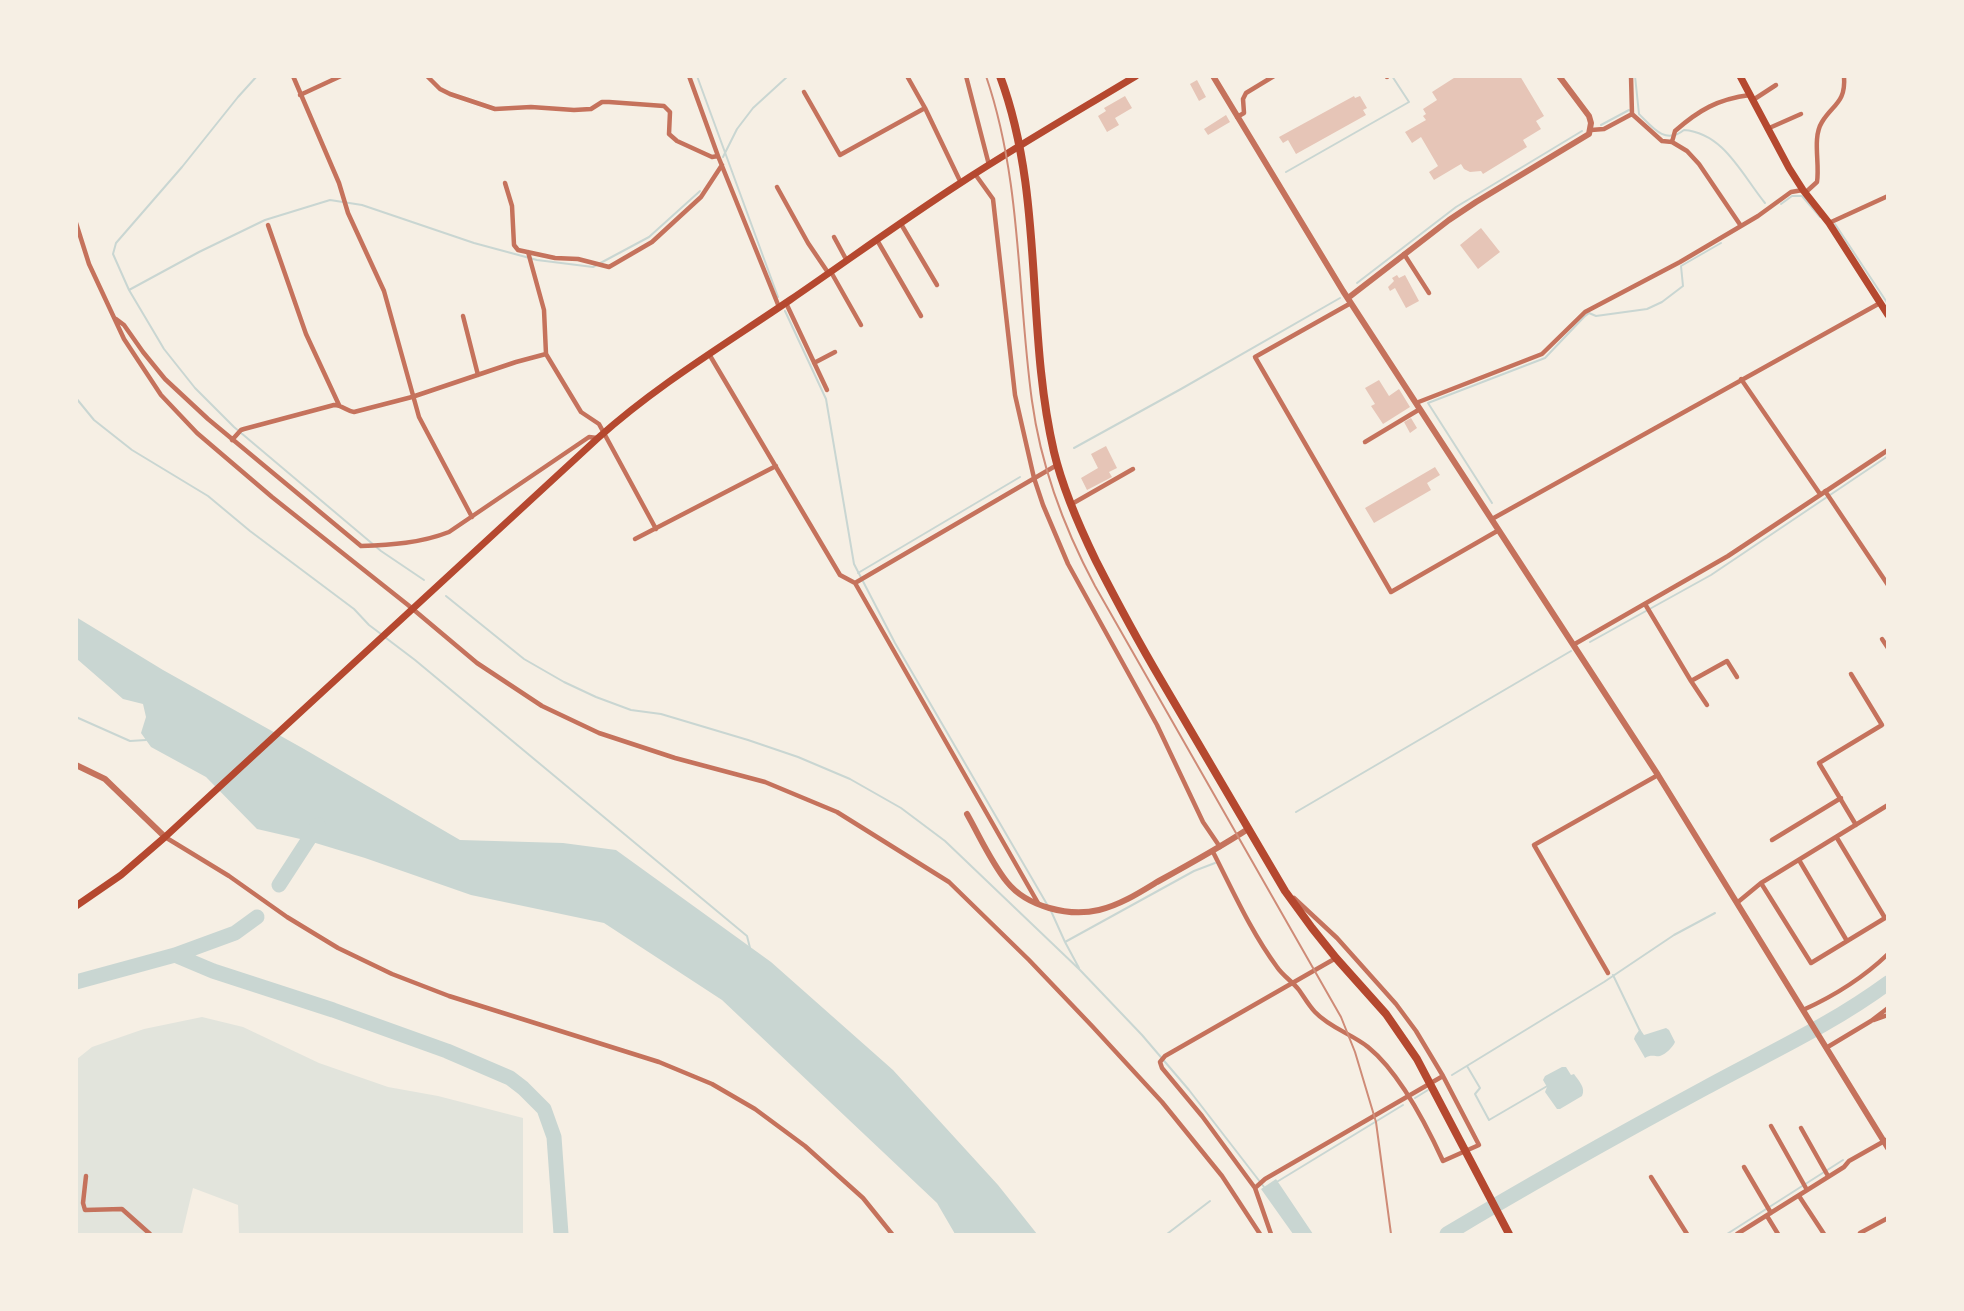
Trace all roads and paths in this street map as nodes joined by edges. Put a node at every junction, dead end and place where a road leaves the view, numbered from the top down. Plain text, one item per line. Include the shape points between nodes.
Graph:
1 (293, 76) edge
2 (341, 76) edge
3 (428, 76) edge
4 (689, 76) edge
5 (907, 76) edge
6 (966, 76) edge
7 (1000, 76) edge
8 (1136, 76) edge
9 (1213, 76) edge
10 (1274, 76) edge
11 (1559, 76) edge
12 (1631, 76) edge
13 (1844, 76) edge
14 (1743, 78) edge
15 (1776, 85) dead end
16 (804, 92) dead end
17 (300, 95) junction
18 (1751, 98) junction
19 (925, 108) junction
20 (1632, 114) junction
21 (1801, 114) dead end
22 (1238, 117) junction
23 (1767, 129) junction
24 (1591, 130) junction
25 (1672, 142) junction
26 (1019, 146) junction
27 (718, 156) junction
28 (722, 165) junction
29 (988, 165) junction
30 (975, 174) junction
31 (504, 183) dead end
32 (961, 183) junction
33 (777, 187) dead end
34 (1804, 191) junction
35 (1887, 196) edge
36 (76, 223) edge
37 (1829, 223) junction
38 (901, 224) junction
39 (268, 225) dead end
40 (1742, 226) junction
41 (834, 237) dead end
42 (877, 240) junction
43 (528, 252) junction
44 (1404, 254) junction
45 (848, 261) junction
46 (830, 273) junction
47 (937, 285) dead end
48 (1429, 293) dead end
49 (1349, 301) junction
50 (1880, 303) junction
51 (782, 305) junction
52 (1887, 315) edge
53 (463, 316) dead end
54 (921, 316) dead end
55 (113, 318) junction
56 (861, 325) dead end
57 (835, 352) dead end
58 (546, 354) junction
59 (709, 354) junction
60 (814, 363) junction
61 (478, 375) junction
62 (1741, 379) junction
63 (827, 390) dead end
64 (412, 397) junction
65 (339, 405) junction
66 (1418, 406) junction
67 (601, 436) junction
68 (232, 440) junction
69 (1365, 442) dead end
70 (1887, 450) edge
71 (1057, 465) junction
72 (776, 466) junction
73 (1132, 469) dead end
74 (1034, 478) junction
75 (1826, 494) junction
76 (1070, 505) junction
77 (472, 517) junction
78 (1492, 519) junction
79 (656, 529) junction
80 (1499, 531) junction
81 (635, 539) dead end
82 (855, 583) junction
83 (1887, 585) edge
84 (1648, 608) junction
85 (412, 610) junction
86 (1882, 639) dead end
87 (1573, 645) junction
88 (1887, 648) edge
89 (1851, 674) dead end
90 (1737, 677) dead end
91 (1691, 681) junction
92 (1707, 705) dead end
93 (76, 765) edge
94 (1658, 775) junction
95 (1840, 798) junction
96 (1887, 805) edge
97 (967, 814) dead end
98 (1856, 825) junction
99 (1248, 829) junction
100 (165, 837) junction
101 (1837, 838) junction
102 (1772, 840) dead end
103 (1220, 847) junction
104 (1213, 852) junction
105 (1799, 860) junction
106 (1761, 883) junction
107 (1285, 891) junction
108 (1738, 902) junction
109 (1041, 904) junction
110 (76, 906) edge
111 (1847, 941) junction
112 (1887, 954) edge
113 (1336, 958) junction
114 (1608, 973) dead end
115 (1292, 983) junction
116 (1887, 1008) edge
117 (1803, 1010) junction
118 (1887, 1015) edge
119 (1871, 1021) junction
120 (1826, 1048) junction
121 (1443, 1076) junction
122 (1407, 1096) junction
123 (1771, 1126) dead end
124 (1801, 1128) dead end
125 (1886, 1143) edge
126 (1744, 1167) dead end
127 (1827, 1173) junction
128 (86, 1176) dead end
129 (1651, 1177) dead end
130 (1256, 1186) junction
131 (1805, 1187) junction
132 (1799, 1196) junction
133 (1768, 1212) junction
134 (1887, 1218) edge
135 (1860, 1233) dead end
136 (150, 1234) edge
137 (892, 1234) edge
138 (1260, 1234) edge
139 (1271, 1234) edge
140 (1509, 1234) edge
141 (1687, 1234) edge
142 (1737, 1234) edge
143 (1778, 1234) edge
144 (1824, 1234) edge

1 - 17 street
2 - 17 street
3 - 27 street via 450,94 495,109 591,109 602,102 664,106 670,112 669,134 712,157
4 - 27 street
5 - 19 street
6 - 29 street
7 - 26 highway
8 - 26 main road
9 - 22 street
10 - 22 street via 1246,93 1244,113
11 - 24 street via 1588,116
12 - 20 street
13 - 34 street via 1837,105 1822,121 1817,135 1817,182
14 - 18 main road
15 - 18 street
16 - 19 street via 840,155
17 - 64 street via 384,291
18 - 23 main road
18 - 25 street via 1728,98 1712,105 1675,131
19 - 32 street
20 - 24 street via 1604,129
20 - 25 street via 1662,141
21 - 23 street
22 - 49 street
23 - 34 main road
24 - 44 street via 1585,138 1476,202
25 - 40 street via 1699,164
26 - 29 main road
26 - 71 highway via 1030,220 1038,359
27 - 28 street
28 - 43 street via 701,197 652,242 609,267
28 - 51 street
29 - 30 main road
30 - 32 main road
30 - 74 street via 993,199 1015,395
31 - 43 street via 512,206 514,245
32 - 38 main road
33 - 46 street
34 - 37 main road
34 - 40 street via 1791,192
35 - 37 street
36 - 55 street
37 - 50 main road
38 - 42 main road
38 - 47 street
39 - 65 street via 306,334
40 - 66 street via 1585,312 1542,354
41 - 45 street
42 - 45 main road
42 - 54 street
43 - 58 street via 544,310
44 - 48 street
44 - 49 street
45 - 46 main road
46 - 51 main road
46 - 56 street
49 - 66 street
49 - 80 street via 1255,357 1391,592
50 - 52 main road
50 - 62 street
51 - 59 main road
51 - 60 street
53 - 61 street
55 - 68 street via 124,325 165,379
55 - 85 street via 161,395 197,433
57 - 60 street
58 - 61 street
58 - 67 street via 581,412 599,424
59 - 67 main road via 644,399
59 - 72 street
60 - 63 street
61 - 64 street
62 - 75 street
62 - 78 street
64 - 65 street via 354,412
64 - 77 street
65 - 68 street via 238,433
66 - 69 street
66 - 78 street
67 - 77 street via 589,437
67 - 79 street
67 - 85 main road
68 - 77 street via 361,546 434,538
70 - 75 street
71 - 74 street
71 - 76 highway
72 - 79 street
72 - 82 street via 840,575
73 - 76 street
74 - 82 street
74 - 103 street via 1068,564 1157,725 1203,822
75 - 83 street
75 - 84 street
76 - 99 highway via 1124,618
78 - 80 street
79 - 81 street
80 - 87 street
82 - 109 street
84 - 87 street
84 - 91 street
85 - 100 main road
85 - 138 street via 477,663 542,706 599,733 765,782 837,812 949,882 1029,960 1162,1102 1222,1176
86 - 88 street
87 - 94 street
89 - 95 street via 1882,725 1819,763
90 - 91 street via 1727,661
91 - 92 street
93 - 100 street via 105,778
94 - 108 street
94 - 114 street via 1534,845
95 - 98 street
95 - 102 street
96 - 98 street
97 - 109 street via 1007,883
98 - 101 street
99 - 103 street
99 - 107 highway
100 - 110 main road via 121,875
100 - 137 street via 338,948 393,974 449,996 659,1062 712,1084 755,1109 805,1146 863,1198
101 - 105 street
101 - 111 street via 1885,918
103 - 104 street
104 - 109 street via 1107,908 1079,912
104 - 115 street via 1252,929
105 - 106 street
105 - 111 street
106 - 108 street
106 - 111 street via 1811,963
107 - 113 highway
107 - 121 street via 1337,938 1396,1004
108 - 117 street
112 - 117 street via 1849,985
113 - 115 street
113 - 140 highway via 1386,1014 1417,1059
115 - 122 street via 1314,1012 1371,1049
115 - 130 street via 1160,1062
116 - 119 street
117 - 120 street
118 - 119 street
119 - 120 street
120 - 125 street
121 - 122 street
121 - 122 street via 1479,1145 1443,1161
122 - 130 street
123 - 131 street
124 - 127 street
125 - 127 street
126 - 133 street
127 - 131 street
128 - 136 street via 85,1210 122,1209
129 - 141 street
130 - 139 street
131 - 132 street
132 - 133 street
132 - 144 street
133 - 142 street
133 - 143 street
134 - 135 street

